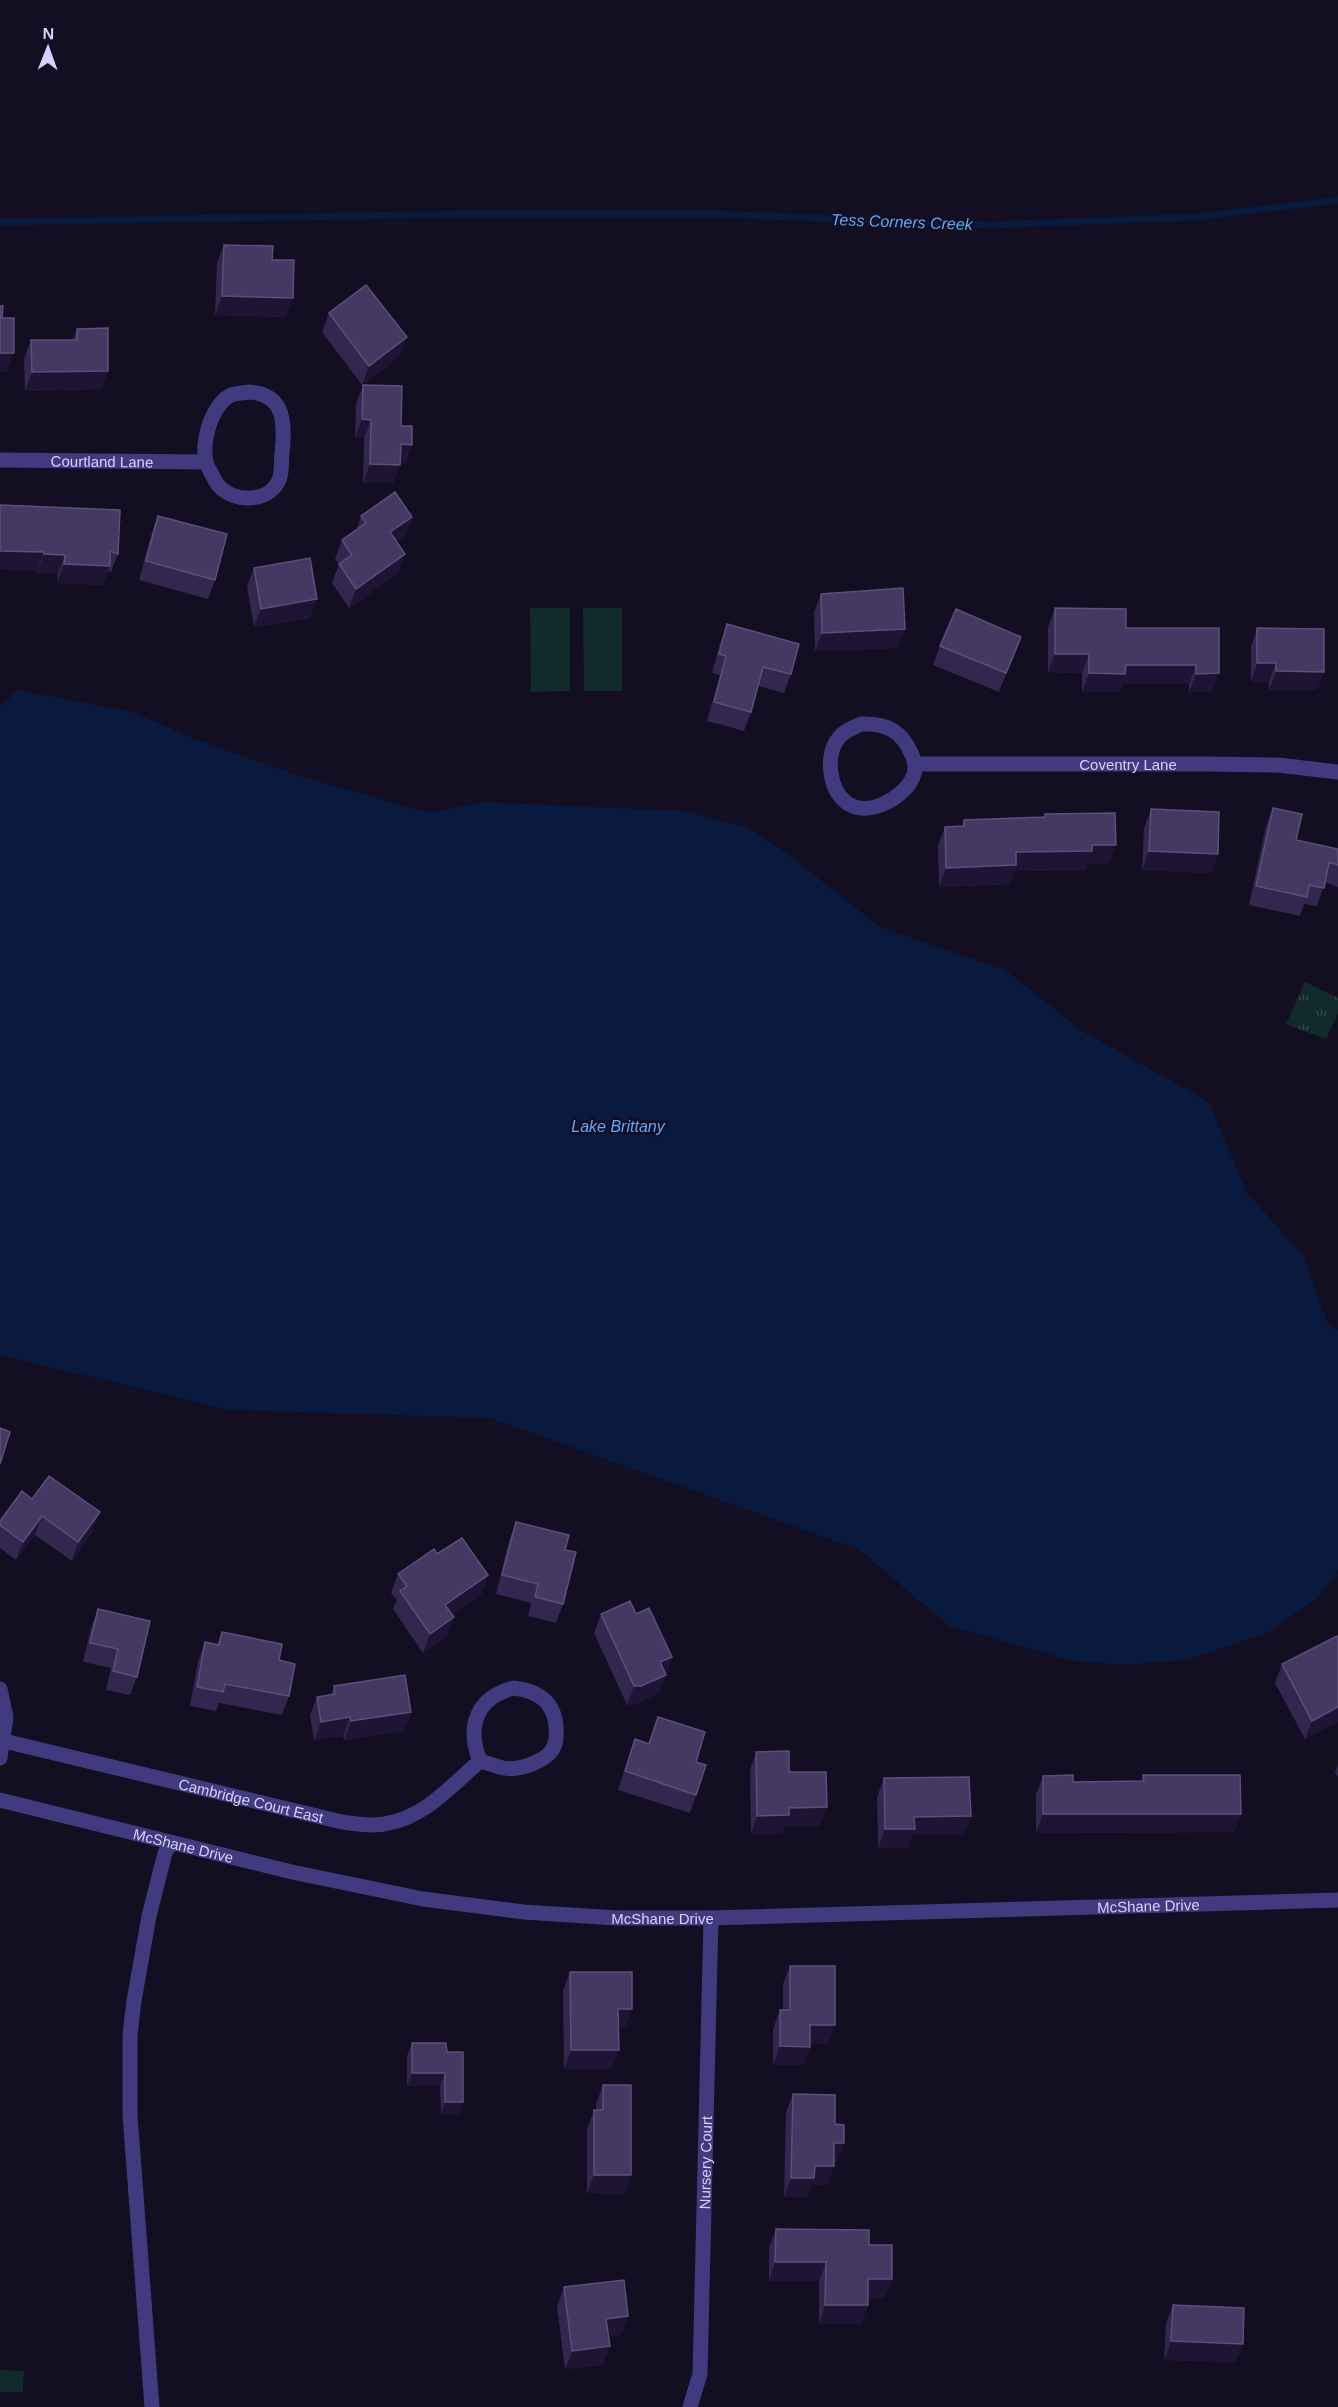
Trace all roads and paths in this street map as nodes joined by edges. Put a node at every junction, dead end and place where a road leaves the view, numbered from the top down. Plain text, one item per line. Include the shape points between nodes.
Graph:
1 (0, 460) edge
2 (205, 462) junction
3 (916, 764) junction
4 (1338, 772) edge
5 (0, 1689) edge
6 (4, 1741) junction
7 (0, 1758) edge
8 (480, 1761) junction
9 (0, 1800) edge
10 (171, 1843) junction
11 (1338, 1900) edge
12 (711, 1918) junction
13 (152, 2407) edge
14 (690, 2407) edge

1 - 2 street, Courtland Lane
2 - 2 street via 219,486 231,494 243,498 270,492 280,479 283,442 282,418 270,397 262,393 230,395 218,407 207,432
3 - 3 street via 906,740 876,724 861,724 848,730 837,739 831,754 835,787 847,803 862,807 875,807 891,800 914,776
3 - 4 street, Coventry Lane via 1278,765
5 - 6 street via 6,1717
6 - 7 street
6 - 8 street, Cambridge Court East via 342,1822 366,1824 408,1818 428,1806
8 - 8 street via 505,1768 528,1766 546,1756 555,1745 556,1728 554,1712 545,1699 531,1690 514,1688 499,1691 484,1702 474,1729
9 - 10 street, McShane Drive
10 - 12 street, McShane Drive via 292,1872 463,1905 617,1918
10 - 13 street via 149,1916 130,2035 130,2115
11 - 12 street, McShane Drive
12 - 14 street, Nursery Court via 700,2374

